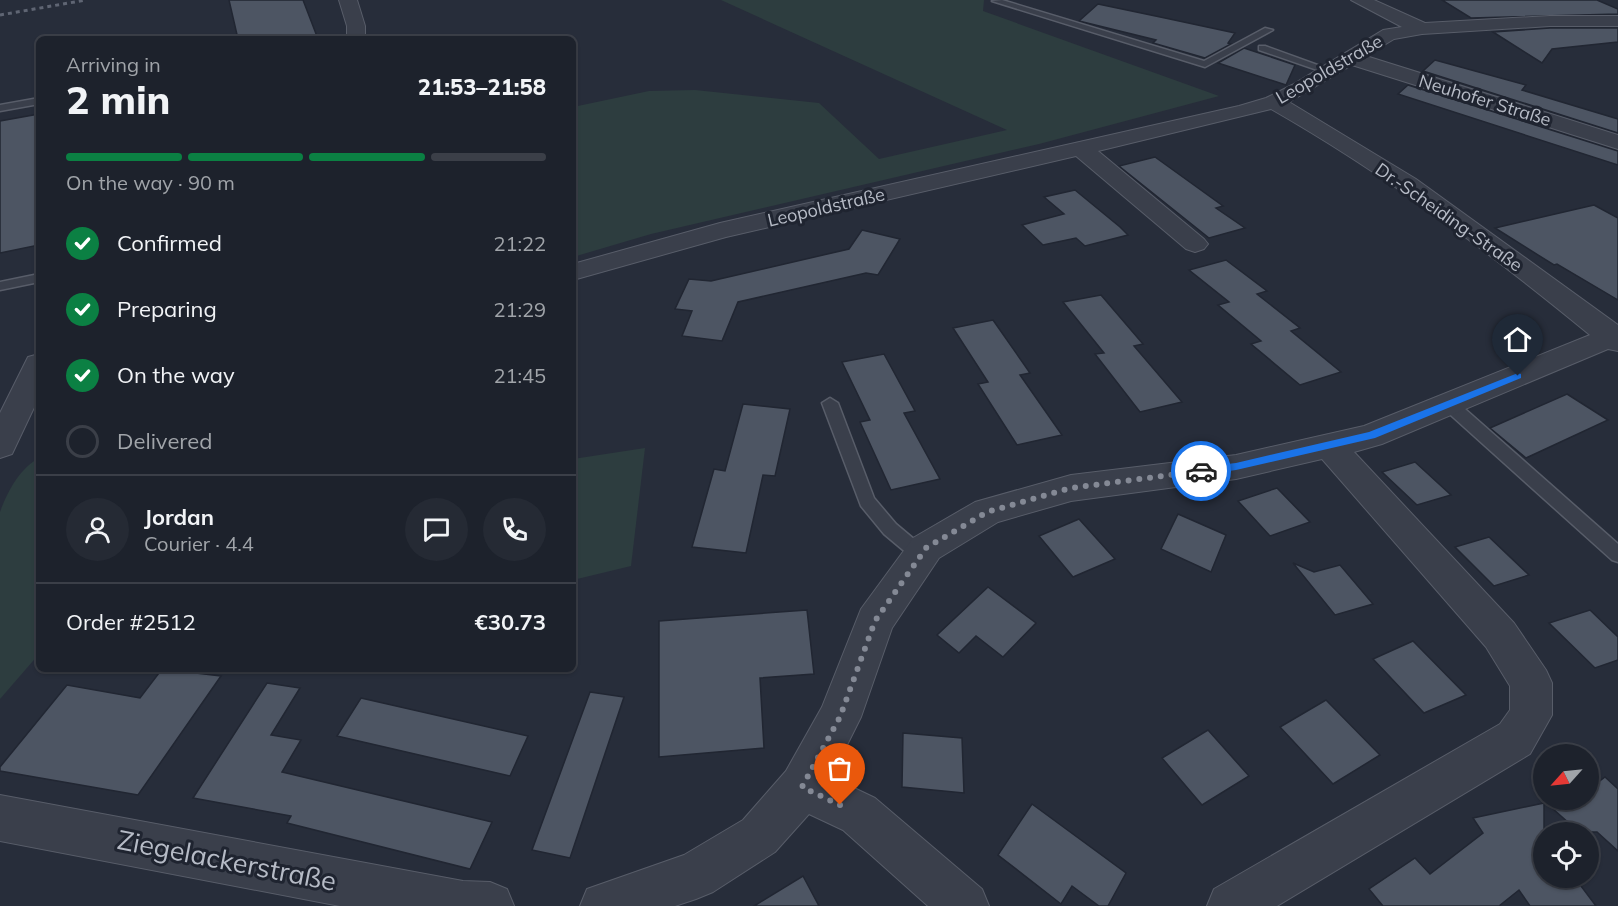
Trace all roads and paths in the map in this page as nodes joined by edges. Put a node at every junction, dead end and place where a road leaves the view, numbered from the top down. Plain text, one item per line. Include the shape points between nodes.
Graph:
1 (348, 0) edge
2 (1359, 0) edge
3 (996, 1) edge
4 (1527, 5) dead end
5 (1550, 21) junction
6 (1618, 21) edge
7 (1422, 29) junction
8 (1269, 30) dead end
9 (356, 36) edge
10 (1262, 48) dead end
11 (1351, 58) junction
12 (1329, 71) junction
13 (36, 102) edge
14 (1273, 102) junction
15 (0, 108) edge
16 (1618, 142) edge
17 (1081, 149) junction
18 (1195, 244) dead end
19 (576, 271) edge
20 (36, 279) edge
21 (0, 286) edge
22 (1616, 338) edge
23 (36, 370) edge
24 (830, 403) dead end
25 (1450, 405) junction
26 (36, 425) edge
27 (3, 436) edge
28 (1330, 447) junction
29 (921, 555) junction
30 (1618, 555) edge
31 (802, 787) junction
32 (0, 818) edge
33 (490, 906) edge
34 (604, 906) edge
35 (965, 906) edge
36 (1231, 906) edge

1 - 9 street
2 - 7 street
3 - 8 lane via 1205,64
4 - 5 street
5 - 6 street, Leopoldstraße
5 - 7 street, Leopoldstraße
7 - 11 street, Leopoldstraße via 1389,34
10 - 12 lane
11 - 12 street, Leopoldstraße
11 - 16 street, Neuhofer Straße
12 - 14 street, Leopoldstraße
13 - 15 lane
14 - 17 street, Leopoldstraße
14 - 22 street, Dr.-Scheiding-Straße via 1357,152 1481,236
17 - 18 street
17 - 19 street, Leopoldstraße via 720,231
20 - 21 lane
22 - 25 street
23 - 27 street
24 - 29 lane via 867,501 890,529
25 - 28 street
25 - 30 lane
26 - 27 street
28 - 29 street via 1236,467 1071,488 987,512 926,548
28 - 36 street via 1500,635 1531,683 1531,715 1515,739
29 - 31 street via 875,621 840,717
31 - 34 street via 759,836 696,875
31 - 35 street via 859,814
32 - 33 street, Ziegelackerstraße via 463,905

